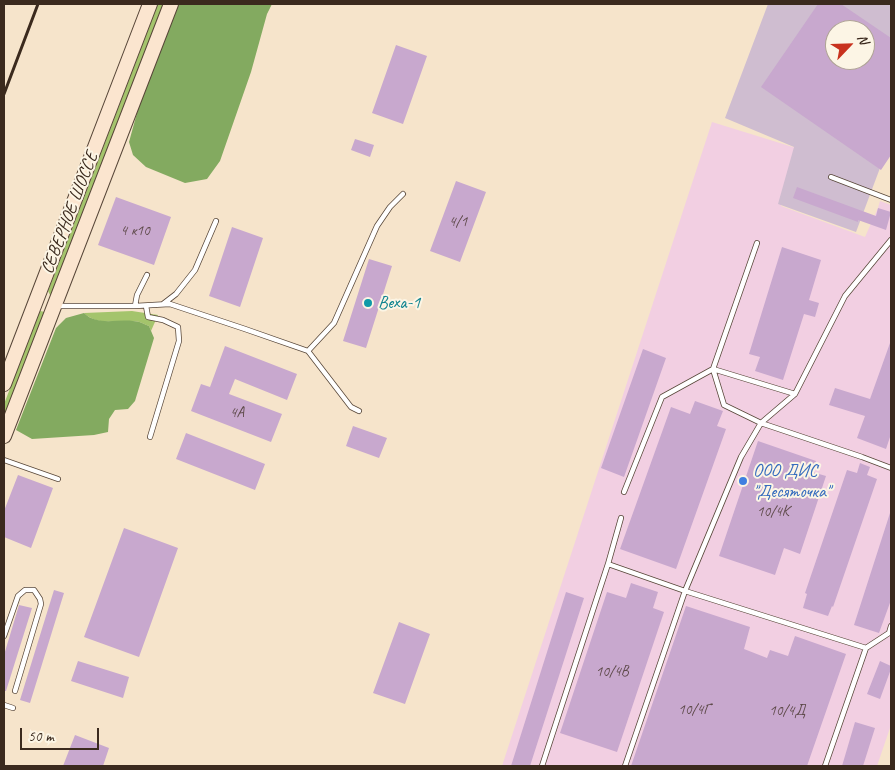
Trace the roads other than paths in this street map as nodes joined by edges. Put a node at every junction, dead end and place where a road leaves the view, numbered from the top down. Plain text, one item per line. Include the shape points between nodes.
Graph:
1 (150, 4) edge
2 (171, 4) edge
3 (831, 177) dead end
4 (403, 194) dead end
5 (891, 200) edge
6 (216, 221) dead end
7 (891, 240) edge
8 (757, 243) dead end
9 (146, 275) dead end
10 (37, 299) junction
11 (162, 305) junction
12 (54, 306) junction
13 (135, 306) junction
14 (146, 306) junction
15 (308, 351) junction
16 (713, 370) junction
17 (4, 384) edge
18 (795, 394) junction
19 (359, 411) dead end
20 (761, 423) junction
21 (4, 436) edge
22 (150, 437) dead end
23 (4, 460) edge
24 (891, 468) edge
25 (58, 479) dead end
26 (624, 492) dead end
27 (621, 518) dead end
28 (608, 564) junction
29 (685, 592) junction
30 (891, 626) edge
31 (4, 636) edge
32 (866, 648) junction
33 (15, 692) dead end
34 (4, 705) edge
35 (13, 708) dead end
36 (542, 766) edge
37 (625, 766) edge
38 (825, 766) edge

1 - 10 main road, СЕВЕРНОЕ ШОССЕ
2 - 12 main road, СЕВЕРНОЕ ШОССЕ
3 - 5 lane
4 - 15 lane via 377,226 334,322
6 - 11 lane via 195,270 176,294
7 - 18 lane via 845,296
8 - 16 lane
9 - 13 lane
10 - 12 main road
10 - 17 main road, СЕВЕРНОЕ ШОССЕ
11 - 14 lane
11 - 15 lane via 170,304
12 - 13 lane
12 - 21 main road, СЕВЕРНОЕ ШОССЕ
13 - 14 lane
14 - 22 lane via 148,317 178,327 179,341
15 - 19 lane via 350,407
16 - 18 lane
16 - 20 lane via 724,405
16 - 26 lane via 662,397
18 - 20 lane
20 - 24 lane
20 - 29 lane via 741,457
23 - 25 lane
27 - 28 lane
28 - 29 lane
28 - 36 lane
29 - 32 lane
29 - 37 lane
30 - 32 lane via 889,633
31 - 33 lane via 18,596 25,590 34,590 40,604
32 - 38 lane
34 - 35 lane

